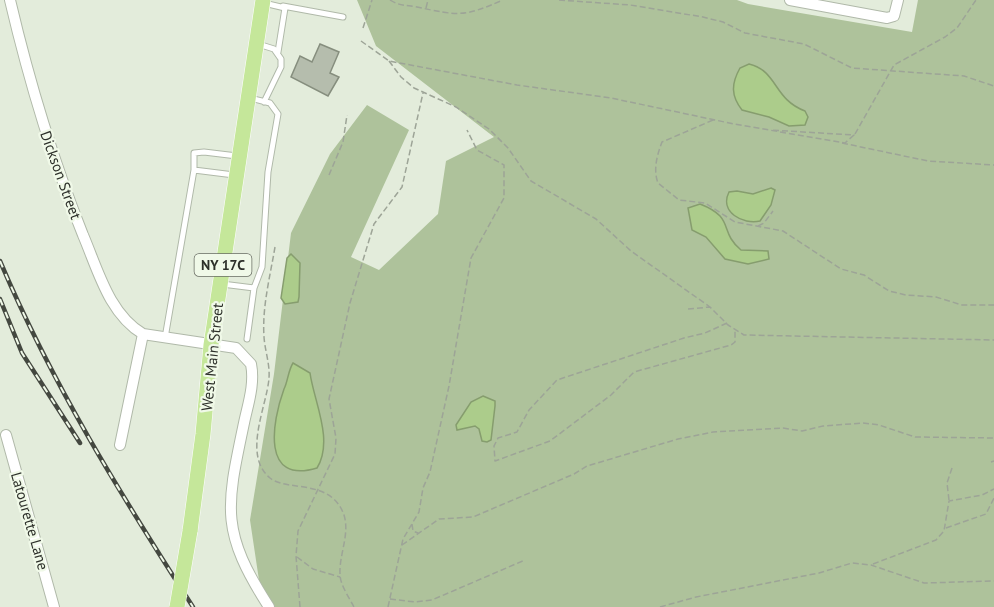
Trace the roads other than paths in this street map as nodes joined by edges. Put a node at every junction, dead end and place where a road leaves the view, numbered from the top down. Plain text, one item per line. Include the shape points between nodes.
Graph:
1 (10, 0) edge
2 (790, 0) edge
3 (898, 0) edge
4 (263, 1) edge
5 (283, 6) junction
6 (343, 16) dead end
7 (256, 44) junction
8 (278, 52) junction
9 (247, 98) junction
10 (264, 102) junction
11 (238, 156) junction
12 (194, 170) junction
13 (236, 175) junction
14 (220, 284) junction
15 (254, 288) junction
16 (144, 334) junction
17 (165, 338) junction
18 (247, 339) dead end
19 (211, 345) junction
20 (3, 435) edge
21 (120, 445) dead end
22 (54, 607) edge
23 (177, 607) edge
24 (268, 607) edge

1 - 16 street, Dickson Street via 36,105 64,188 114,305 131,327
2 - 3 street via 887,18 894,16
4 - 5 lane
4 - 7 main road, West Main Street / NY 17C
5 - 6 lane
5 - 8 lane via 286,10
7 - 8 lane
7 - 9 main road, West Main Street / NY 17C
8 - 10 lane via 281,67
9 - 10 lane
9 - 11 main road, West Main Street / NY 17C
10 - 15 lane via 278,114 268,172 262,267
11 - 12 lane via 196,152
11 - 13 main road, West Main Street / NY 17C
12 - 13 lane
12 - 17 lane
13 - 14 main road, West Main Street / NY 17C
14 - 15 lane
14 - 19 main road, West Main Street / NY 17C
15 - 18 lane
16 - 17 street, Dickson Street
16 - 21 street
17 - 19 street, Dickson Street
19 - 23 main road, West Main Street / NY 17C, bridge via 205,424
19 - 24 street, Dickson Street via 236,348 251,364 251,393 230,488 230,518 242,562
20 - 22 street, Latourette Lane

